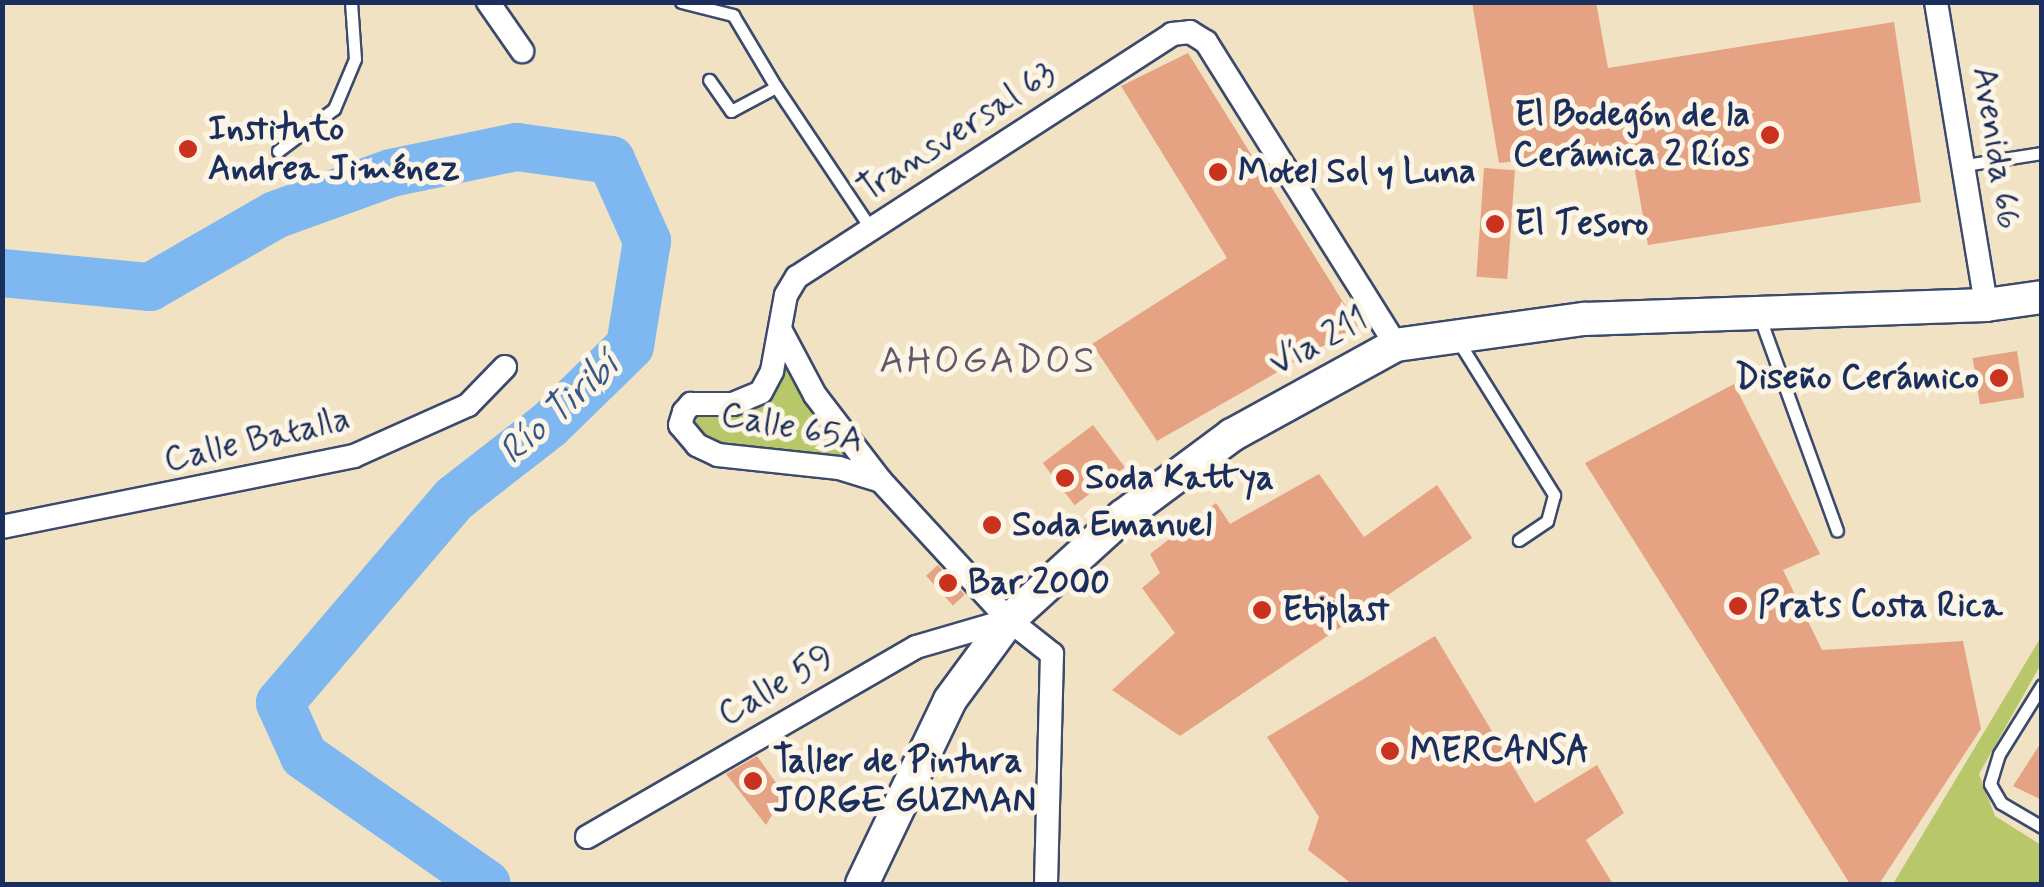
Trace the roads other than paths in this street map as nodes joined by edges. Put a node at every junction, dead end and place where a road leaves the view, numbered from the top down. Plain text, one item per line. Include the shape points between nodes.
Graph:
1 (351, 2) edge
2 (488, 2) edge
3 (681, 2) edge
4 (1936, 2) edge
5 (522, 51) dead end
6 (708, 80) dead end
7 (776, 87) junction
8 (278, 151) dead end
9 (2042, 153) edge
10 (1965, 166) junction
11 (872, 229) junction
12 (2042, 297) edge
13 (1986, 305) junction
14 (1759, 314) junction
15 (781, 331) junction
16 (1454, 334) junction
17 (1396, 345) junction
18 (505, 367) dead end
19 (881, 481) junction
20 (2, 527) edge
21 (1838, 531) dead end
22 (1519, 540) dead end
23 (1010, 620) junction
24 (2042, 685) edge
25 (2042, 827) edge
26 (586, 837) dead end
27 (862, 884) edge
28 (1046, 884) edge

1 - 8 lane via 355,59 334,109
2 - 5 street
3 - 7 lane via 733,15
4 - 10 street, Avenida 66
6 - 7 lane via 731,112
7 - 11 lane
9 - 10 lane
10 - 13 street, Avenida 66
11 - 15 street, Transversal 63 via 797,277 786,295
11 - 17 street, Transversal 63 via 1172,34 1190,32 1206,42
12 - 13 main road, Vía 211
13 - 14 main road, Vía 211
14 - 16 main road, Vía 211 via 1584,319
14 - 21 lane
15 - 19 street via 814,395
15 - 19 street, Calle 65A via 761,392 733,404 692,404 680,425 697,445 718,455 839,468
16 - 17 main road, Vía 211
16 - 22 lane via 1554,496 1548,520
17 - 23 main road, Vía 211 via 1232,435 1123,516
18 - 20 street, Calle Batalla via 468,405 354,456
19 - 23 street
23 - 26 street, Calle 59 via 916,647
23 - 27 main road, Vía 211 via 950,700
23 - 28 street via 1055,661
24 - 25 lane via 1999,754 1990,784 2001,803

